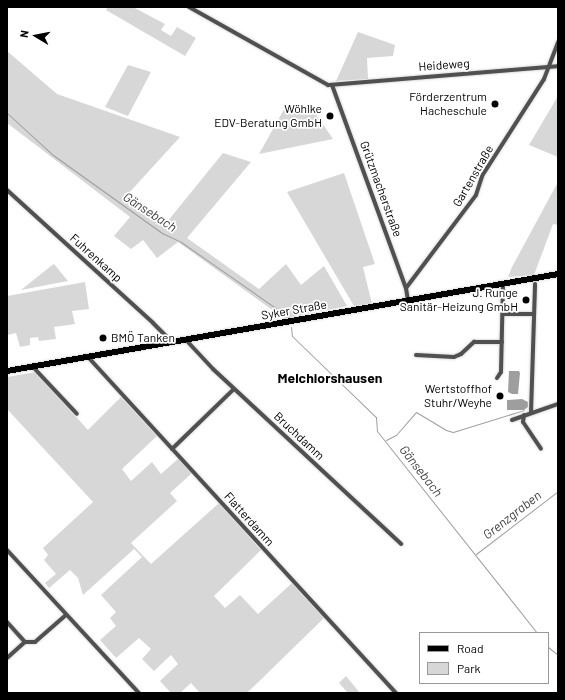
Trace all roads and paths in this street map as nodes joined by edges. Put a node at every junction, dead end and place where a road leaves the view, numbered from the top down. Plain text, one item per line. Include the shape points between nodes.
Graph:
1 (189, 7) edge
2 (558, 42) edge
3 (558, 66) edge
4 (549, 68) junction
5 (332, 85) junction
6 (7, 190) edge
7 (558, 274) edge
8 (503, 284) junction
9 (535, 284) dead end
10 (406, 288) junction
11 (408, 300) junction
12 (503, 314) junction
13 (534, 314) junction
14 (186, 340) junction
15 (169, 342) junction
16 (502, 342) junction
17 (416, 355) dead end
18 (88, 357) junction
19 (33, 367) junction
20 (7, 371) edge
21 (498, 378) dead end
22 (234, 389) junction
23 (558, 404) edge
24 (531, 413) junction
25 (77, 414) dead end
26 (524, 415) junction
27 (512, 420) dead end
28 (172, 449) junction
29 (541, 449) dead end
30 (401, 544) dead end
31 (7, 550) edge
32 (66, 614) junction
33 (7, 622) edge
34 (25, 642) junction
35 (7, 658) edge
36 (139, 693) edge
37 (396, 693) edge

1 - 5 street via 323,83
2 - 4 street, Gartenstraße
3 - 4 street, Heideweg
4 - 5 street, Heideweg
4 - 10 street, Gartenstraße via 482,176 476,195
5 - 10 street, Grützmacherstraße
6 - 15 street, Fuhrenkamp via 158,327
7 - 8 main road, Syker Straße
8 - 11 main road, Syker Straße
8 - 12 street
9 - 13 street
10 - 11 street, Grützmacherstraße
11 - 14 main road, Syker Straße
12 - 13 street
12 - 16 street
13 - 24 street
14 - 15 main road, Syker Straße
14 - 22 street, Bruchdamm
15 - 18 main road, Syker Straße
16 - 17 street via 474,342 454,357
16 - 21 street via 501,372
18 - 19 main road, Syker Straße
18 - 28 street, Flatterdamm
19 - 20 main road, Syker Straße
19 - 25 street
22 - 28 street
22 - 30 street, Bruchdamm
23 - 24 street
24 - 26 street
26 - 27 street
26 - 29 street via 523,422
28 - 37 street, Flatterdamm
31 - 32 street
32 - 34 street via 35,642
32 - 36 street
33 - 34 street
34 - 35 street

